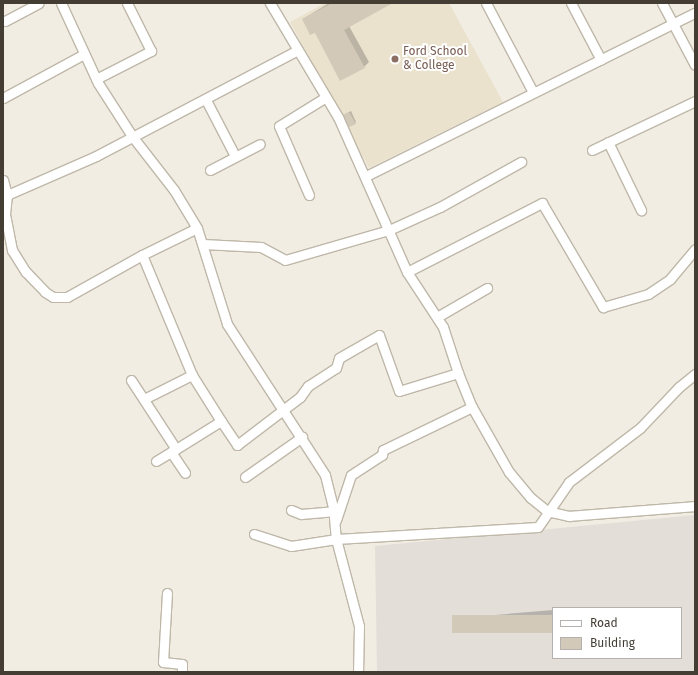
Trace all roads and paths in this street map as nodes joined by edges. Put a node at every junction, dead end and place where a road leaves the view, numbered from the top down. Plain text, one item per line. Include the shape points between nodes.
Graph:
1 (39, 3) edge
2 (61, 3) edge
3 (127, 3) edge
4 (270, 3) edge
5 (487, 3) edge
6 (571, 3) edge
7 (662, 3) edge
8 (695, 13) edge
9 (5, 21) dead end
10 (675, 25) junction
11 (298, 50) junction
12 (84, 54) junction
13 (601, 60) junction
14 (695, 65) edge
15 (96, 79) junction
16 (533, 92) junction
17 (326, 97) junction
18 (3, 98) edge
19 (206, 100) junction
20 (695, 101) edge
21 (132, 136) junction
22 (608, 142) junction
23 (260, 144) dead end
24 (592, 150) dead end
25 (235, 156) junction
26 (521, 162) dead end
27 (210, 170) dead end
28 (366, 176) junction
29 (3, 180) edge
30 (309, 195) dead end
31 (6, 202) edge
32 (641, 210) dead end
33 (197, 228) junction
34 (389, 230) junction
35 (204, 244) junction
36 (695, 249) edge
37 (142, 255) junction
38 (407, 272) junction
39 (487, 288) dead end
40 (437, 317) junction
41 (192, 374) junction
42 (458, 374) junction
43 (695, 374) edge
44 (131, 380) dead end
45 (144, 399) junction
46 (472, 407) junction
47 (282, 410) junction
48 (221, 421) junction
49 (302, 437) junction
50 (174, 450) junction
51 (156, 461) dead end
52 (185, 473) dead end
53 (245, 476) dead end
54 (695, 506) edge
55 (291, 510) dead end
56 (333, 511) junction
57 (547, 511) junction
58 (335, 524) junction
59 (254, 534) dead end
60 (336, 539) junction
61 (167, 593) dead end
62 (182, 672) edge
63 (358, 672) edge

1 - 9 street
2 - 12 street
3 - 15 street via 150,51
4 - 11 street
5 - 16 street
6 - 13 street
7 - 10 street
8 - 10 street
10 - 13 street
10 - 14 street
11 - 17 street
11 - 19 street
12 - 15 street
12 - 18 street
13 - 16 street
15 - 21 street
16 - 28 street
17 - 28 street
17 - 30 street via 279,126
19 - 21 street
19 - 25 street
20 - 22 street
21 - 31 street
21 - 33 street via 174,190
22 - 24 street
22 - 32 street
23 - 25 street
25 - 27 street
26 - 34 street via 440,208
28 - 34 street
29 - 31 street
31 - 37 street via 5,214 12,250 45,292 54,297 66,297
33 - 35 street
33 - 37 street
34 - 35 street via 285,260 261,247
34 - 38 street
35 - 47 street via 210,277 227,324
36 - 38 street via 670,279 648,294 603,307 542,203
37 - 41 street
38 - 40 street
39 - 40 street
40 - 42 street via 443,327
41 - 45 street
41 - 48 street
42 - 46 street
42 - 47 street via 399,391 379,335 339,358 336,368 308,386 300,397
43 - 57 street via 640,428 569,482
44 - 45 street
45 - 50 street
46 - 57 street via 509,472 531,498
46 - 58 street via 383,450 382,455 351,475
47 - 48 street via 237,445
47 - 49 street
48 - 50 street
49 - 53 street
49 - 56 street via 325,475
50 - 51 street
50 - 52 street
54 - 57 street via 569,516
55 - 56 street via 301,514
56 - 58 street
57 - 60 street via 538,527
58 - 60 street
59 - 60 street via 291,546
60 - 63 street via 359,626
61 - 62 street via 163,662 182,664

